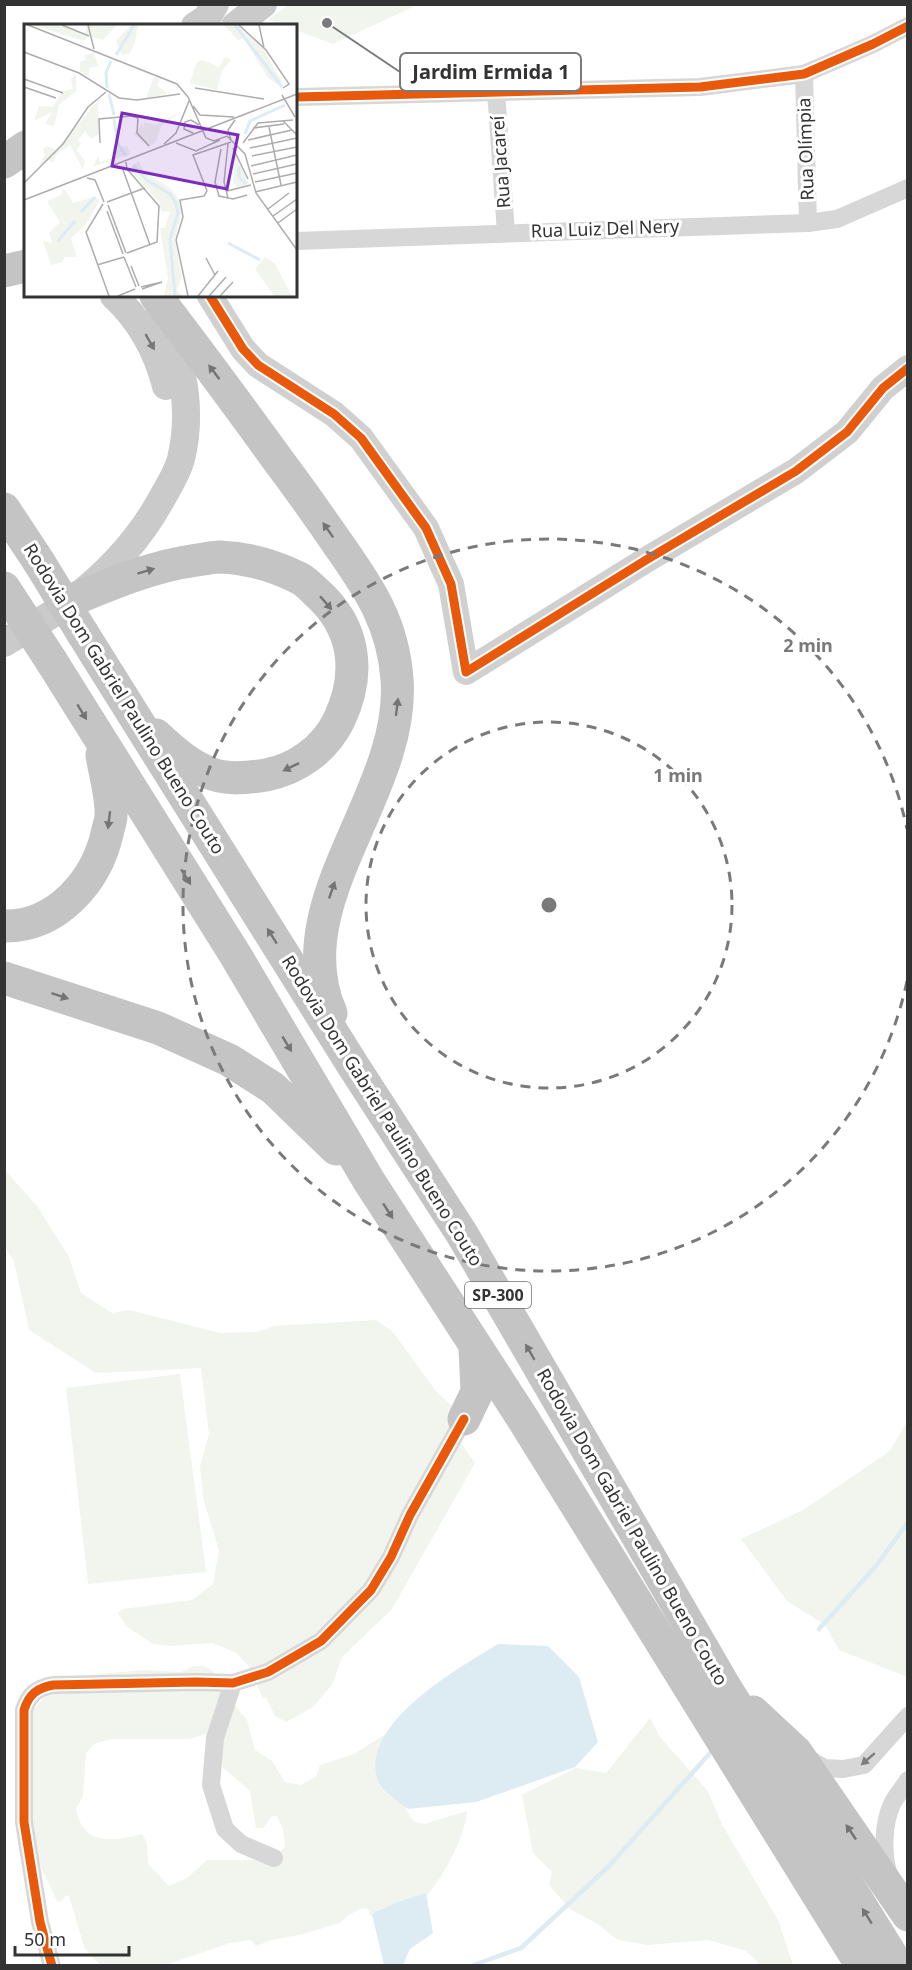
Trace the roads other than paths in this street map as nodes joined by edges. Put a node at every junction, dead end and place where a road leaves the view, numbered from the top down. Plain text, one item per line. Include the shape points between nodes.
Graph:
1 (215, 4) edge
2 (263, 4) edge
3 (198, 24) edge
4 (238, 24) edge
5 (908, 26) edge
6 (804, 74) junction
7 (496, 91) junction
8 (297, 97) edge
9 (24, 148) edge
10 (4, 162) edge
11 (908, 188) edge
12 (808, 223) junction
13 (506, 233) junction
14 (297, 242) edge
15 (24, 266) edge
16 (4, 271) edge
17 (115, 297) edge
18 (151, 297) edge
19 (157, 297) edge
20 (211, 297) edge
21 (908, 368) edge
22 (4, 509) edge
23 (4, 588) edge
24 (72, 600) junction
25 (4, 629) edge
26 (4, 643) edge
27 (133, 714) junction
28 (100, 742) junction
29 (4, 926) edge
30 (4, 978) edge
31 (354, 1067) junction
32 (369, 1181) junction
33 (475, 1347) junction
34 (465, 1419) junction
35 (523, 1419) junction
36 (233, 1683) junction
37 (725, 1687) junction
38 (906, 1721) edge
39 (796, 1752) junction
40 (908, 1780) edge
41 (274, 1858) dead end
42 (902, 1907) edge
43 (52, 1965) edge
44 (862, 1965) edge
45 (898, 1965) edge

1 - 3 main road
2 - 4 main road
5 - 6 street
6 - 7 street via 700,87
6 - 12 street, Rua Olímpia
7 - 8 street
7 - 13 street, Rua Jacareí
9 - 10 highway
11 - 12 street, Rua Luiz Del Nery via 837,219
12 - 13 street, Rua Luiz Del Nery
13 - 14 street, Rua Luiz Del Nery
15 - 16 highway
17 -> 25 main road via 137,321 158,356 167,391 169,442 157,483 138,524 118,548 42,608
18 - 24 main road via 181,369 186,409 180,460 138,537 104,574
31 -> 19 highway via 326,1003 320,964 323,925 343,860 390,748 398,703 390,641 371,591
20 - 21 street via 243,349 258,364 334,414 361,438 426,528 452,584 466,672 796,471 847,432 883,388
22 - 27 highway, Rodovia Dom Gabriel Paulino Bueno Couto / SP-300, bridge
23 -> 28 highway, Rodovia Dom Gabriel Paulino Bueno Couto / SP-300, bridge
24 - 26 main road
24 -> 27 highway via 172,563 219,557 266,564 300,579 324,599 337,616 352,650 352,688 335,729 315,752 278,772 245,778 213,774 180,757
31 -> 27 highway, Rodovia Dom Gabriel Paulino Bueno Couto / SP-300
28 -> 29 highway via 111,816 104,849 74,897 36,921
28 -> 32 highway, Rodovia Dom Gabriel Paulino Bueno Couto / SP-300 via 236,956
30 -> 32 highway via 158,1028 229,1060 273,1088
37 -> 31 highway, Rodovia Dom Gabriel Paulino Bueno Couto / SP-300 via 462,1234
32 -> 33 highway, Rodovia Dom Gabriel Paulino Bueno Couto / SP-300
33 - 34 highway via 477,1392
33 - 35 highway, Rodovia Dom Gabriel Paulino Bueno Couto / SP-300
34 - 35 highway
34 - 36 street via 371,1590 321,1641 268,1672
35 - 44 highway, Rodovia Dom Gabriel Paulino Bueno Couto / SP-300
36 - 41 street via 215,1738 211,1785 225,1829 241,1844
36 - 43 street via 53,1685 34,1692 28,1700 24,1710 24,1822 40,1922
37 - 39 highway
45 -> 37 highway, Rodovia Dom Gabriel Paulino Bueno Couto / SP-300
38 -> 39 street via 864,1765 843,1770 824,1768
42 -> 39 highway
40 - 42 street via 892,1805 885,1833 885,1863

